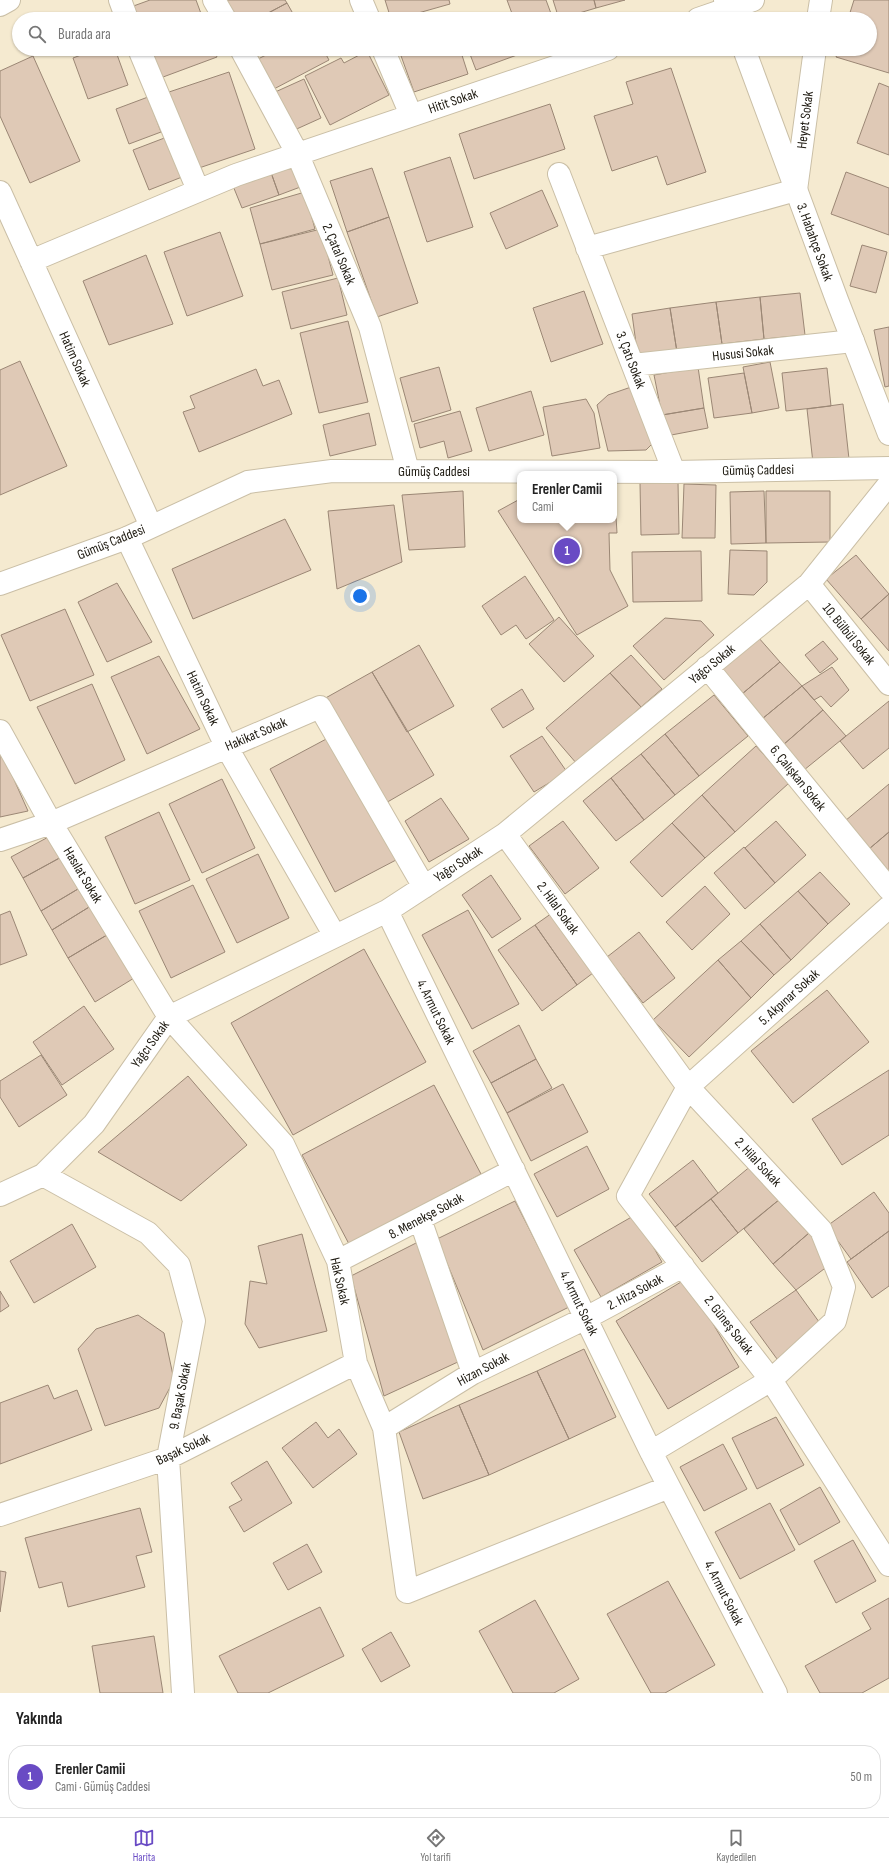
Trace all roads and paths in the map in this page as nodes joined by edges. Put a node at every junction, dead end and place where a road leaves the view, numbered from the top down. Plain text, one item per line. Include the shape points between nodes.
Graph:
1 (9, 0) edge
2 (120, 0) edge
3 (214, 0) edge
4 (361, 0) edge
5 (753, 0) edge
6 (821, 0) edge
7 (0, 5) edge
8 (729, 9) edge
9 (124, 12) edge
10 (221, 12) edge
11 (366, 12) edge
12 (819, 12) edge
13 (142, 56) edge
14 (245, 56) edge
15 (385, 56) edge
16 (587, 56) edge
17 (747, 56) edge
18 (813, 56) edge
19 (412, 115) junction
20 (297, 153) junction
21 (559, 174) dead end
22 (198, 190) junction
23 (796, 190) junction
24 (0, 192) edge
25 (587, 248) junction
26 (31, 261) junction
27 (853, 341) junction
28 (633, 365) junction
29 (889, 434) edge
30 (889, 468) edge
31 (408, 471) junction
32 (517, 471) edge
33 (617, 472) edge
34 (674, 472) junction
35 (889, 484) edge
36 (151, 526) junction
37 (127, 538) junction
38 (0, 584) edge
39 (809, 584) junction
40 (707, 668) junction
41 (889, 684) edge
42 (0, 731) edge
43 (226, 746) junction
44 (52, 823) junction
45 (505, 834) junction
46 (0, 840) edge
47 (424, 887) junction
48 (889, 889) edge
49 (889, 907) edge
50 (387, 911) junction
51 (335, 936) junction
52 (169, 1017) junction
53 (688, 1087) junction
54 (514, 1170) junction
55 (43, 1175) junction
56 (0, 1195) edge
57 (420, 1219) junction
58 (338, 1262) junction
59 (683, 1266) junction
60 (586, 1318) junction
61 (356, 1363) junction
62 (473, 1372) junction
63 (771, 1380) junction
64 (384, 1428) junction
65 (651, 1452) junction
66 (168, 1458) junction
67 (669, 1487) junction
68 (0, 1515) edge
69 (889, 1565) edge
70 (183, 1693) edge
71 (776, 1693) edge

1 - 7 street
2 - 9 street
3 - 10 street
4 - 11 street
5 - 8 street
6 - 12 street
13 - 22 street
14 - 20 street, 2. Çatal Sokak
15 - 19 street
16 - 19 street, Hitit Sokak
17 - 23 street, 3. Habahçe Sokak
18 - 23 street, Heyet Sokak
19 - 20 street, Hitit Sokak
20 - 22 street, Hitit Sokak
20 - 31 street, 2. Çatal Sokak via 370,327
21 - 25 street, 3. Çatı Sokak
22 - 26 street, Hitit Sokak
23 - 25 street
23 - 27 street, 3. Habahçe Sokak
24 - 26 street, Hatim Sokak
25 - 28 street, 3. Çatı Sokak
26 - 36 street, Hatim Sokak
27 - 28 street, Hususi Sokak
27 - 29 street, 3. Habahçe Sokak
28 - 34 street, 3. Çatı Sokak
30 - 34 street, Gümüş Caddesi
31 - 32 street, Gümüş Caddesi
31 - 36 street, Gümüş Caddesi via 332,471 248,482
33 - 34 street, Gümüş Caddesi
35 - 39 street, Yağcı Sokak
36 - 37 street, Gümüş Caddesi
37 - 38 street, Gümüş Caddesi
37 - 43 street, Hatim Sokak
39 - 40 street, Yağcı Sokak
39 - 41 street, 10. Bülbül Sokak
40 - 45 street, Yağcı Sokak
40 - 48 street, 6. Çalışkan Sokak
42 - 44 street, Hasılat Sokak
43 - 44 street, Hakikat Sokak
43 - 47 street, Hakikat Sokak via 320,707
43 - 51 street, Hatim Sokak
44 - 46 street, Hakikat Sokak
44 - 52 street, Hasılat Sokak
45 - 47 street, Yağcı Sokak
45 - 53 street, 2. Hilal Sokak
47 - 50 street, Yağcı Sokak
49 - 53 street, 5. Akpınar Sokak
50 - 51 street, Yağcı Sokak
50 - 54 street, 4. Armut Sokak
51 - 52 street, Yağcı Sokak
52 - 55 street, Yağcı Sokak via 94,1124
52 - 58 street, Hak Sokak via 283,1144
53 - 59 street, 2. Güneş Sokak via 628,1196
53 - 63 street, 2. Hilal Sokak via 821,1230 844,1287 835,1321
54 - 57 street, 8. Menekşe Sokak
54 - 60 street, 4. Armut Sokak
55 - 56 street, Yağcı Sokak
55 - 66 street, 9. Başak Sokak via 148,1233 179,1265 194,1321
57 - 58 street, 8. Menekşe Sokak
57 - 62 street
58 - 61 street, Hak Sokak
59 - 60 street, 2. Hiza Sokak
59 - 63 street, 2. Güneş Sokak
60 - 62 street, Hizan Sokak
60 - 65 street, 4. Armut Sokak
61 - 64 street, Hak Sokak
61 - 66 street, Başak Sokak
62 - 64 street, Hizan Sokak
63 - 65 street, 2. Hilal Sokak
63 - 69 street, 2. Güneş Sokak
64 - 67 street, Hak Sokak via 407,1592
65 - 67 street, 4. Armut Sokak
66 - 68 street, Başak Sokak
66 - 70 street, 9. Başak Sokak
67 - 71 street, 4. Armut Sokak

